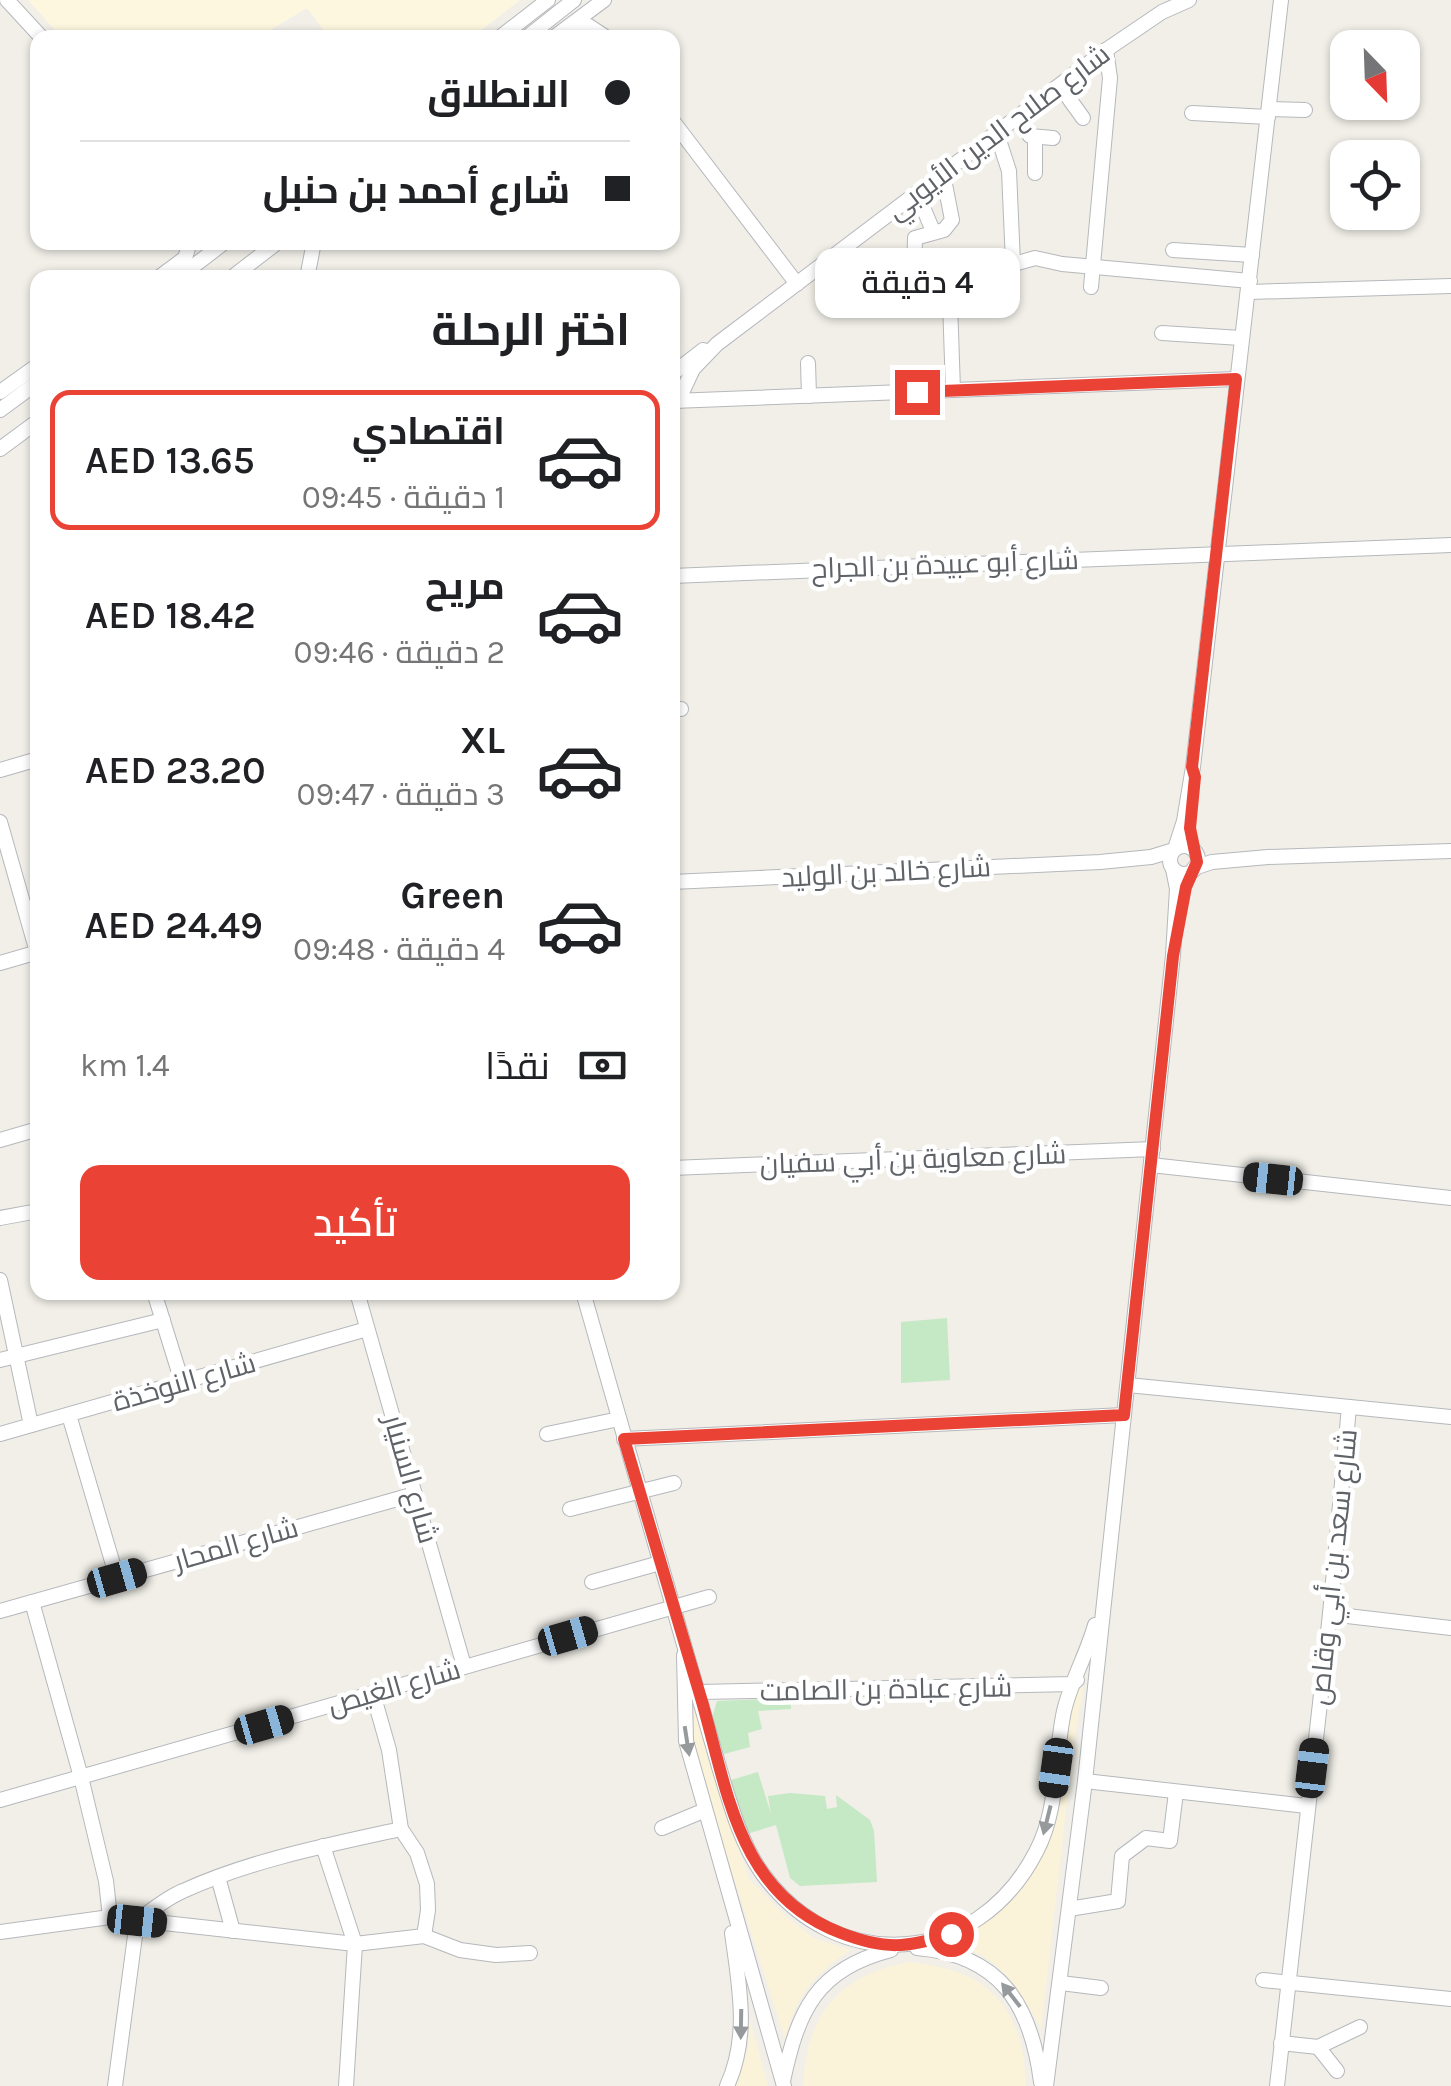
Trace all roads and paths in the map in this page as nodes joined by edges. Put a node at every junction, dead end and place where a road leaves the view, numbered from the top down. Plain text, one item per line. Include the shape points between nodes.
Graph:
1 (7, 0) edge
2 (548, 0) edge
3 (574, 0) edge
4 (606, 0) edge
5 (1189, 0) edge
6 (1281, 0) edge
7 (569, 26) junction
8 (35, 30) edge
9 (509, 30) edge
10 (536, 30) edge
11 (564, 30) edge
12 (596, 30) edge
13 (608, 30) edge
14 (1106, 50) junction
15 (1060, 86) junction
16 (1305, 110) dead end
17 (1192, 113) dead end
18 (1269, 113) junction
19 (1017, 118) junction
20 (1083, 118) dead end
21 (680, 130) edge
22 (997, 134) junction
23 (1053, 138) dead end
24 (1035, 145) junction
25 (1006, 155) junction
26 (1035, 173) dead end
27 (943, 174) junction
28 (917, 194) junction
29 (932, 232) junction
30 (188, 250) edge
31 (210, 250) edge
32 (268, 250) edge
33 (1173, 250) dead end
34 (1252, 255) junction
35 (1013, 264) junction
36 (1093, 266) junction
37 (973, 268) dead end
38 (169, 270) edge
39 (187, 270) edge
40 (241, 270) edge
41 (914, 275) dead end
42 (797, 284) junction
43 (1249, 286) junction
44 (1451, 286) edge
45 (1091, 287) dead end
46 (950, 302) dead end
47 (1162, 333) dead end
48 (1240, 338) junction
49 (717, 344) junction
50 (808, 363) dead end
51 (680, 367) edge
52 (1026, 368) dead end
53 (694, 370) junction
54 (30, 371) edge
55 (1236, 379) junction
56 (30, 388) edge
57 (1026, 388) junction
58 (954, 390) junction
59 (0, 393) edge
60 (680, 393) edge
61 (22, 394) junction
62 (808, 396) junction
63 (710, 400) junction
64 (680, 401) edge
65 (0, 410) edge
66 (30, 428) edge
67 (0, 449) edge
68 (1451, 545) edge
69 (1216, 553) junction
70 (680, 576) edge
71 (30, 762) edge
72 (1192, 767) junction
73 (0, 770) edge
74 (0, 822) edge
75 (1174, 849) junction
76 (1195, 851) junction
77 (1451, 851) edge
78 (1268, 857) junction
79 (1100, 862) junction
80 (1173, 868) junction
81 (1193, 869) junction
82 (680, 882) edge
83 (30, 927) edge
84 (30, 954) edge
85 (1173, 956) junction
86 (0, 962) edge
87 (30, 1131) edge
88 (0, 1140) edge
89 (1152, 1157) junction
90 (680, 1168) edge
91 (1451, 1188) edge
92 (1450, 1198) edge
93 (30, 1212) edge
94 (0, 1218) edge
95 (0, 1280) edge
96 (157, 1300) edge
97 (359, 1300) edge
98 (585, 1300) edge
99 (163, 1320) junction
100 (368, 1329) junction
101 (18, 1356) junction
102 (0, 1360) edge
103 (182, 1382) junction
104 (1128, 1385) junction
105 (1349, 1407) junction
106 (69, 1415) junction
107 (1124, 1415) junction
108 (1451, 1418) edge
109 (619, 1419) junction
110 (31, 1426) junction
111 (0, 1434) edge
112 (547, 1434) dead end
113 (624, 1439) junction
114 (674, 1483) dead end
115 (639, 1491) junction
116 (415, 1494) junction
117 (570, 1509) dead end
118 (660, 1563) junction
119 (117, 1578) junction
120 (592, 1582) dead end
121 (1104, 1590) junction
122 (709, 1596) dead end
123 (32, 1602) junction
124 (672, 1606) junction
125 (0, 1611) edge
126 (1330, 1614) junction
127 (1451, 1628) edge
128 (684, 1644) junction
129 (464, 1666) junction
130 (1072, 1684) junction
131 (1095, 1689) junction
132 (700, 1692) junction
133 (373, 1694) junction
134 (81, 1776) junction
135 (1086, 1781) junction
136 (1176, 1792) junction
137 (0, 1800) edge
138 (1307, 1806) junction
139 (704, 1812) junction
140 (662, 1828) dead end
141 (401, 1829) junction
142 (323, 1846) junction
143 (218, 1877) junction
144 (727, 1892) junction
145 (1069, 1909) junction
146 (110, 1917) junction
147 (137, 1921) junction
148 (233, 1931) junction
149 (0, 1932) edge
150 (424, 1936) junction
151 (354, 1944) junction
152 (906, 1947) junction
153 (530, 1953) dead end
154 (1263, 1980) dead end
155 (1062, 1983) junction
156 (1288, 1983) junction
157 (1100, 1988) dead end
158 (1451, 1999) edge
159 (1360, 2022) dead end
160 (1281, 2043) junction
161 (1318, 2047) junction
162 (1337, 2072) dead end
163 (782, 2085) edge
164 (116, 2086) edge
165 (346, 2086) edge
166 (727, 2086) edge
167 (1043, 2086) edge
168 (1277, 2086) edge

1 - 8 street
2 - 9 street
3 - 10 street
4 - 7 street
4 - 13 street
5 - 14 street, شارع صلاح الدين الأيوبي
6 - 18 street
7 - 11 street
7 - 12 street
14 - 15 street, شارع صلاح الدين الأيوبي
14 - 36 street via 1110,78
15 - 19 street, شارع صلاح الدين الأيوبي
15 - 20 street
16 - 18 street
17 - 18 street
18 - 34 street
19 - 22 street, شارع صلاح الدين الأيوبي
19 - 24 street
21 - 42 street
22 - 25 street
22 - 27 street, شارع صلاح الدين الأيوبي
23 - 24 street
24 - 25 street
24 - 26 street
25 - 35 street
27 - 28 street, شارع صلاح الدين الأيوبي
27 - 29 street via 952,220
28 - 29 street
28 - 42 street, شارع صلاح الدين الأيوبي
29 - 41 street via 915,238
30 - 38 street
31 - 39 street
32 - 40 street
33 - 34 street
34 - 43 street
35 - 36 street via 1035,258
35 - 37 street
36 - 43 street
36 - 45 street
42 - 49 street, شارع صلاح الدين الأيوبي
43 - 44 street
43 - 48 street
46 - 58 street
47 - 48 street
48 - 55 street
49 - 51 street, شارع صلاح الدين الأيوبي
49 - 53 street, شارع صلاح الدين الأيوبي
50 - 62 street
52 - 57 street
53 - 60 street, شارع صلاح الدين الأيوبي
53 - 63 street
54 - 59 street
55 - 57 street
55 - 69 street
56 - 61 street
57 - 58 street
58 - 62 street
59 - 61 street
61 - 65 street
62 - 63 street
63 - 64 street
66 - 67 street
68 - 69 street, شارع أبو عبيدة بن الجراح
69 - 70 street, شارع أبو عبيدة بن الجراح
69 - 72 street
71 - 73 street
72 - 75 street
72 - 76 street
74 - 83 street
75 - 76 street
75 - 79 street, شارع خالد بن الوليد
75 - 80 street
76 - 78 street
76 - 81 street
77 - 78 street
78 - 81 street
79 - 80 street, شارع خالد بن الوليد
79 - 82 street, شارع خالد بن الوليد
80 - 81 street
80 - 85 street
81 - 85 street
84 - 86 street
85 - 89 street
87 - 88 street
89 - 90 street, شارع معاوية بن أبي سفيان
89 - 92 street, شارع معاوية بن أبي سفيان
89 - 104 street
91 - 92 street
93 - 94 street
95 - 101 street
96 - 99 street
97 - 100 street, شارع السنيار
98 - 109 street
99 - 101 street
99 - 103 street
100 - 103 street, شارع النوخذة
100 - 116 street, شارع السنيار
101 - 102 street
101 - 110 street
103 - 106 street, شارع النوخذة
104 - 105 street
104 - 107 street
105 - 108 street
105 - 126 street, شارع سعد بن أبي وقاص
106 - 110 street, شارع النوخذة
106 - 119 street
107 - 113 street
107 - 121 street
109 - 112 street
109 - 113 street
110 - 111 street, شارع النوخذة
113 - 115 street
114 - 115 street
115 - 117 street
115 - 118 street
116 - 119 street, شارع المحار
116 - 129 street, شارع السنيار
118 - 120 street
118 - 124 street
119 - 123 street, شارع المحار
121 - 130 street
121 - 131 street
122 - 124 street, شارع الغيص
123 - 125 street, شارع المحار
123 - 134 street
124 - 128 street
124 - 129 street, شارع الغيص
126 - 127 street
126 - 138 street, شارع سعد بن أبي وقاص
128 - 132 street
128 -> 139 street via 686,1742
129 - 133 street, شارع الغيص
130 - 131 street, شارع عبادة بن الصامت via 1085,1676
130 - 132 street, شارع عبادة بن الصامت
130 -> 152 street via 1048,1826 1019,1880 974,1922
131 - 135 street
132 - 152 street via 718,1767 761,1872 801,1914 869,1944
133 - 134 street, شارع الغيص
133 - 141 street
134 - 137 street, شارع الغيص
134 - 146 street
135 - 136 street
135 - 145 street
136 - 138 street
136 - 145 street via 1170,1841 1146,1838 1122,1856 1118,1900
138 - 156 street, شارع سعد بن أبي وقاص
139 - 140 street
139 - 144 street
141 - 142 street
141 - 150 street via 426,1884
142 - 143 street
142 - 151 street
143 - 147 street via 178,1892
143 - 148 street
144 - 163 street
144 -> 166 street via 742,2014 740,2054
145 - 155 street
146 - 147 street
146 - 149 street
147 - 148 street
147 - 164 street
148 - 151 street
150 - 151 street
150 - 153 street via 460,1950
151 - 165 street
152 - 163 street via 857,1960 831,1978 797,2024
167 -> 152 street via 1028,2019 995,1975 945,1950
154 - 156 street
155 - 157 street
155 - 167 street
156 - 158 street
156 - 160 street, شارع سعد بن أبي وقاص
159 - 161 street
160 - 161 street
160 - 168 street, شارع سعد بن أبي وقاص
161 - 162 street

